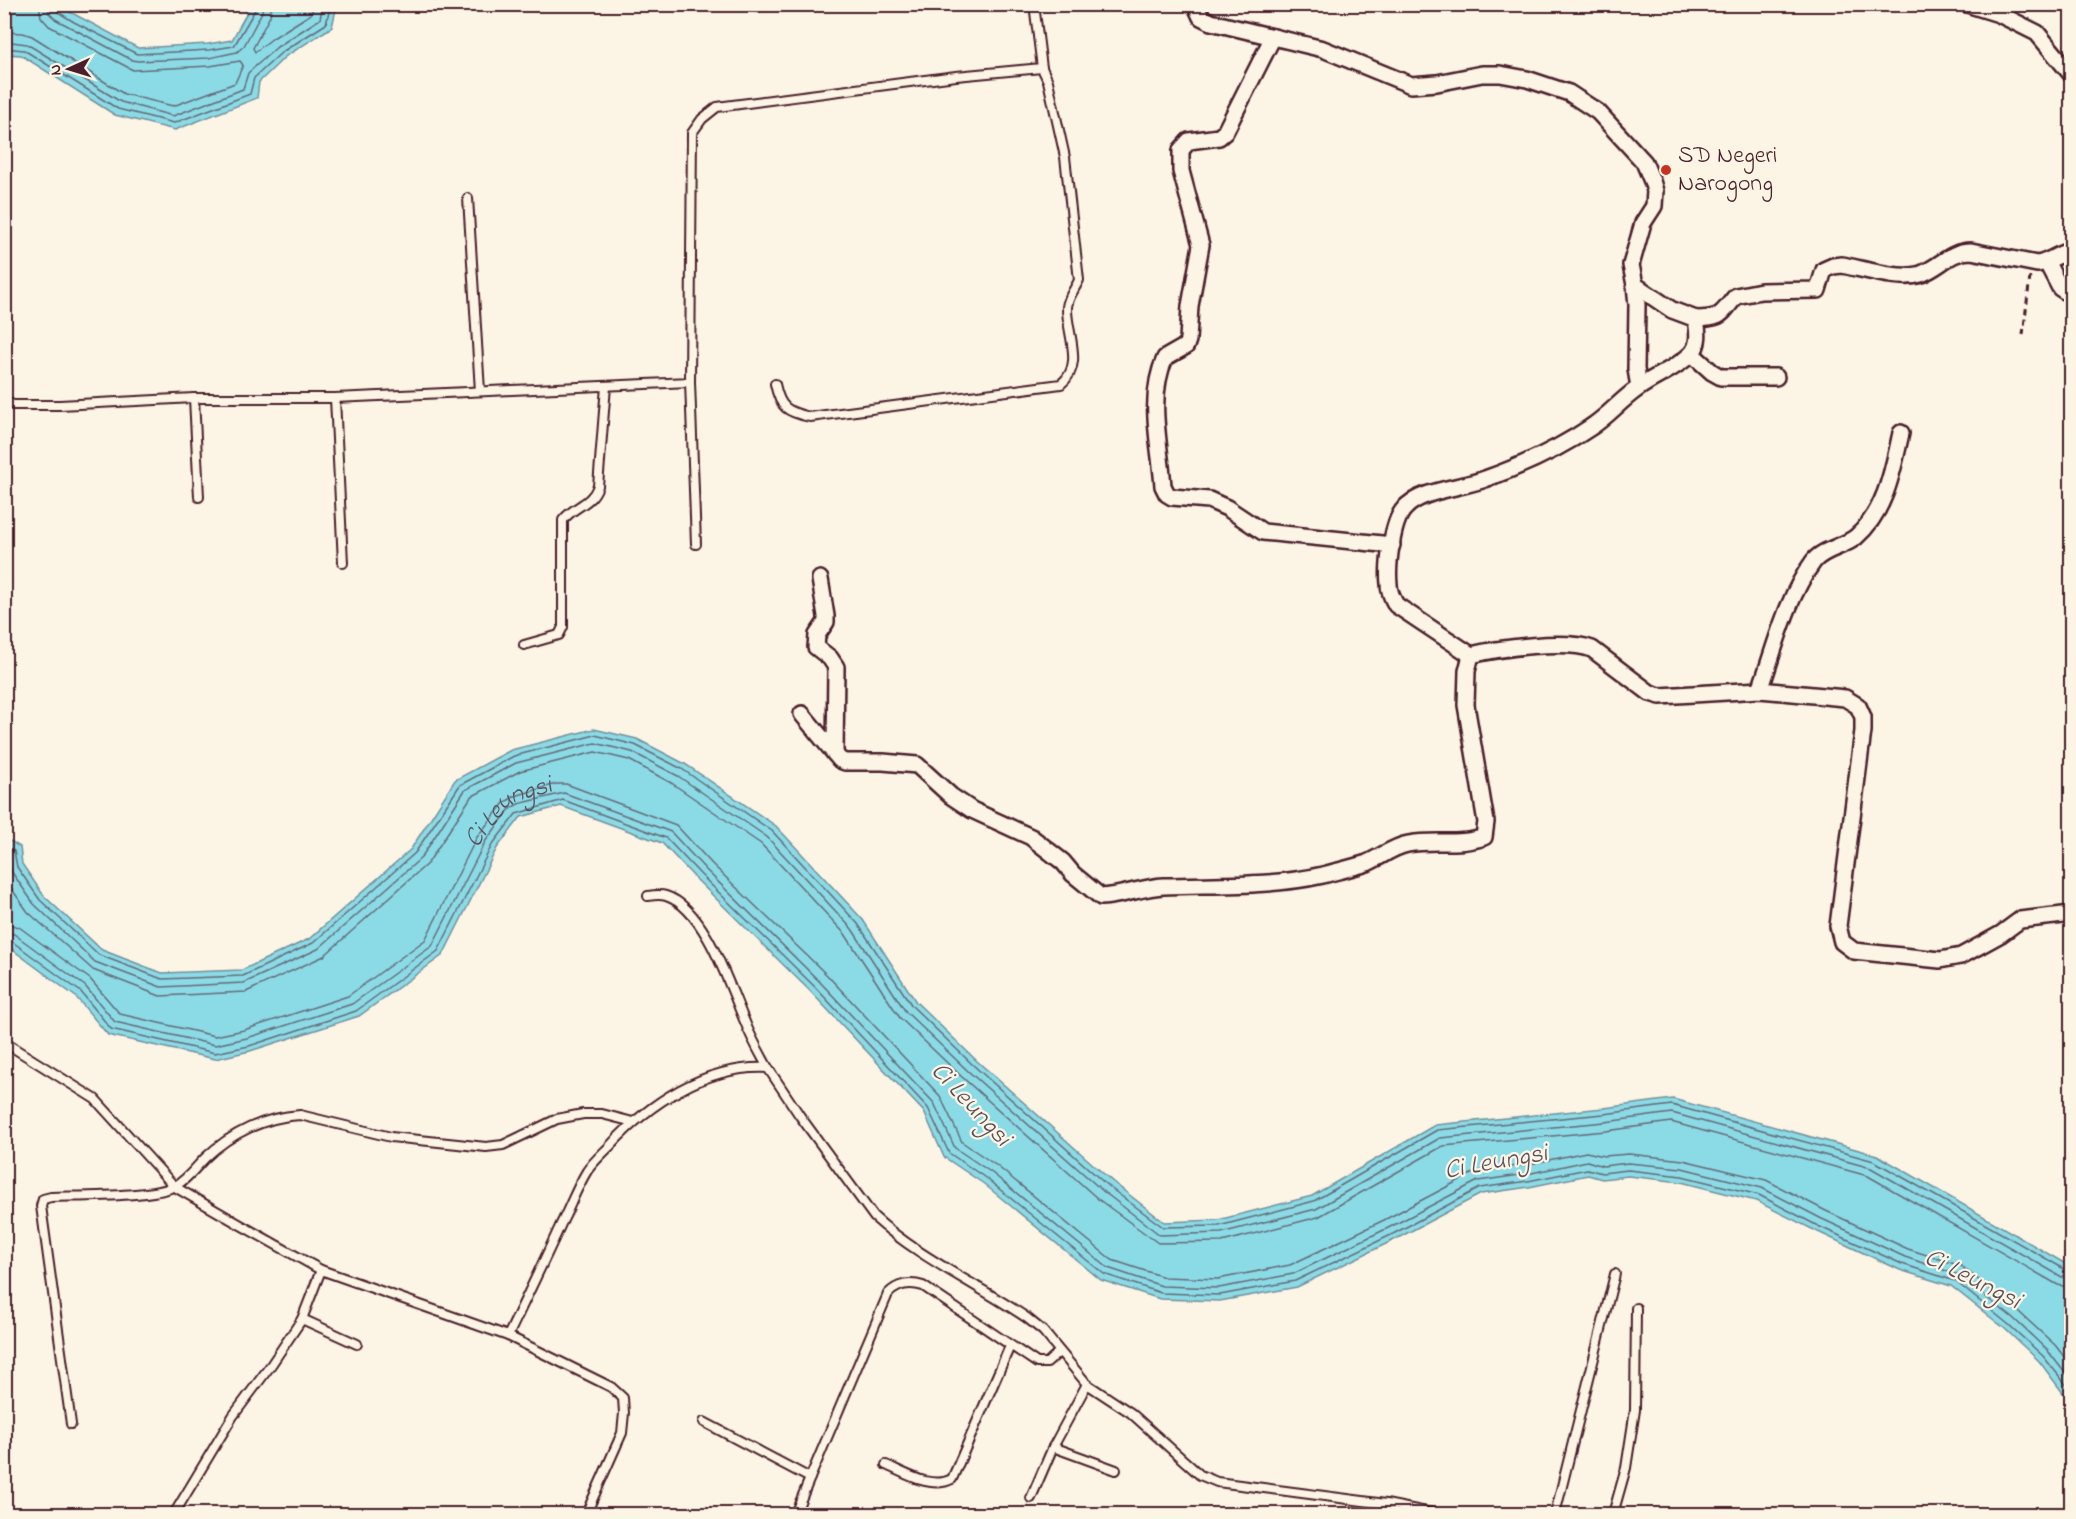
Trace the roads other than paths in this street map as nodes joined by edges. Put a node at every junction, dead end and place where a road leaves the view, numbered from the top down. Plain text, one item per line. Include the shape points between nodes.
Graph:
1 (1034, 4) edge
2 (1195, 4) edge
3 (1967, 4) edge
4 (1273, 37) junction
5 (1042, 68) junction
6 (2072, 75) edge
7 (468, 198) dead end
8 (2072, 250) edge
9 (2039, 263) junction
10 (1635, 285) junction
11 (2072, 296) edge
12 (1696, 319) junction
13 (1692, 354) junction
14 (1776, 377) dead end
15 (690, 382) junction
16 (775, 384) dead end
17 (606, 386) junction
18 (1639, 387) junction
19 (480, 391) junction
20 (194, 398) junction
21 (335, 398) junction
22 (4, 401) edge
23 (1901, 433) dead end
24 (199, 497) dead end
25 (696, 544) dead end
26 (1392, 545) junction
27 (343, 563) dead end
28 (820, 579) dead end
29 (524, 645) dead end
30 (1471, 655) junction
31 (1760, 690) junction
32 (802, 714) dead end
33 (835, 754) junction
34 (648, 896) dead end
35 (2072, 914) edge
36 (4, 1042) edge
37 (768, 1068) junction
38 (633, 1122) junction
39 (175, 1187) junction
40 (321, 1270) junction
41 (1615, 1274) dead end
42 (1636, 1308) dead end
43 (302, 1319) junction
44 (508, 1336) junction
45 (357, 1344) dead end
46 (1010, 1346) junction
47 (1059, 1352) junction
48 (1087, 1384) junction
49 (704, 1422) dead end
50 (71, 1424) dead end
51 (1053, 1446) junction
52 (886, 1465) dead end
53 (1116, 1470) dead end
54 (810, 1478) junction
55 (1031, 1498) dead end
56 (174, 1515) edge
57 (586, 1515) edge
58 (795, 1515) edge
59 (1437, 1515) edge
60 (1555, 1515) edge
61 (1614, 1515) edge

1 - 5 lane
2 - 4 street via 1201,17 1211,22
3 - 6 street via 1999,14 2037,33
4 - 10 street via 1323,49 1411,85 1482,74 1527,79 1569,93 1598,112 1644,162 1655,191 1654,206 1643,223 1631,265
4 - 26 street via 1225,132 1219,137 1189,141 1181,150 1181,171 1201,245 1188,340 1186,346 1165,358 1158,377 1156,411 1163,486 1172,497 1209,500 1227,508 1263,532
5 - 15 lane via 717,107 702,119 692,133
5 - 16 lane via 1065,157 1078,270 1067,306 1073,358 1069,378 1061,384 810,417 785,408 778,400
7 - 19 lane
8 - 9 street
9 - 11 street
9 - 12 street via 1961,251 1932,269 1906,277 1833,266 1824,270 1818,290 1761,291 1736,296 1722,315
10 - 12 street via 1672,310
10 - 18 street
12 - 13 street via 1697,345
13 - 14 street via 1721,377
13 - 18 street
15 - 17 lane
15 - 25 lane
17 - 19 lane
17 - 29 lane via 598,486 594,496 563,520 563,627 560,635
18 - 26 street via 1592,426 1544,453 1483,480 1434,492 1410,503 1398,518
19 - 21 lane
20 - 21 lane
20 - 22 lane via 60,405 14,405
20 - 24 lane
21 - 27 lane
23 - 31 street via 1884,498 1868,524 1855,538 1814,560 1793,595
26 - 30 street via 1388,582 1396,605
28 - 33 street via 826,622 816,644 836,667
30 - 31 street via 1582,645 1660,696
30 - 33 street via 1466,705 1486,822 1484,837 1474,841 1408,844 1368,862 1319,876 1243,885 1162,886 1101,897 1031,837 972,810 917,765 845,762
31 - 35 street via 1845,698 1858,706 1863,717 1838,927 1847,947 1904,957 1952,959 2020,920
32 - 33 street
34 - 37 lane via 665,896 693,917 732,987
36 - 39 lane via 96,1099
37 - 38 lane via 732,1070 691,1085 667,1096
37 - 47 lane via 886,1228 1027,1318
38 - 39 lane via 602,1114 583,1114 557,1119 503,1145 486,1147 391,1137 300,1115 285,1116 227,1140
38 - 44 lane via 587,1170
39 - 40 lane
39 - 50 lane via 155,1192 43,1199
40 - 43 lane
40 - 44 lane
41 - 60 lane
42 - 61 lane via 1635,1410
43 - 45 lane
43 - 56 lane via 232,1416
44 - 57 lane via 611,1387 623,1398 622,1433
46 - 47 lane via 1037,1363 1047,1363
46 - 52 lane via 952,1479 934,1483
46 - 54 lane via 923,1286 906,1284 895,1288 888,1294
47 - 48 lane
48 - 51 lane
48 - 59 lane via 1131,1413 1200,1475 1217,1482 1386,1504
49 - 54 lane
51 - 53 lane
51 - 55 lane
54 - 58 lane

